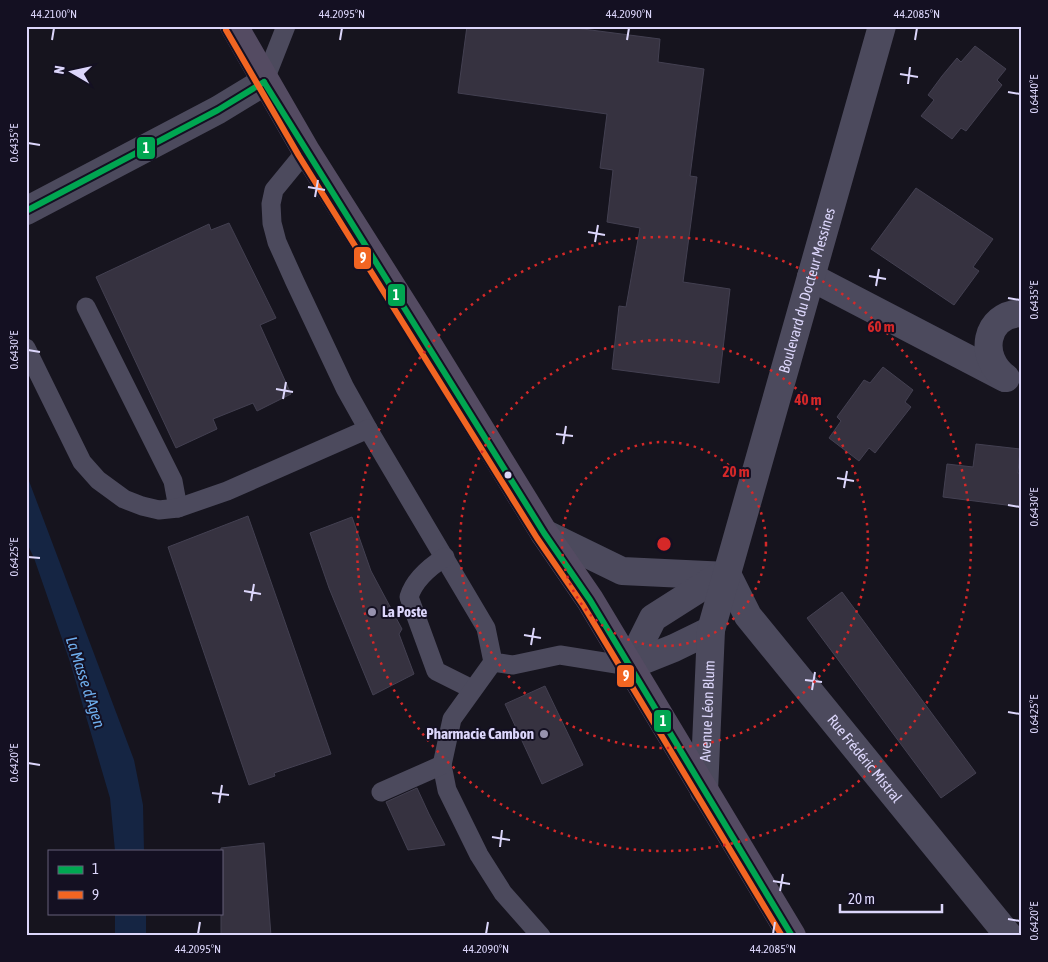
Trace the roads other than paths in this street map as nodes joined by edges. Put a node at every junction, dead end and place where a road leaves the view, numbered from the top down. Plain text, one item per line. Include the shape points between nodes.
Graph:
1 (234, 26) edge
2 (286, 26) edge
3 (882, 26) edge
4 (264, 82) junction
5 (306, 152) junction
6 (26, 211) edge
7 (810, 277) junction
8 (86, 307) dead end
9 (1022, 313) edge
10 (26, 348) edge
11 (1013, 380) edge
12 (368, 428) junction
13 (178, 508) junction
14 (544, 533) junction
15 (445, 557) junction
16 (723, 576) junction
17 (711, 630) junction
18 (493, 662) junction
19 (630, 666) junction
20 (472, 689) junction
21 (442, 764) junction
22 (704, 791) junction
23 (381, 792) dead end
24 (541, 936) edge
25 (792, 936) edge
26 (1009, 936) edge

1 - 4 main road, Avenue Léon Blum
2 - 4 lane
3 - 7 street, Boulevard du Docteur Messines
4 - 5 main road, Avenue Léon Blum
4 - 6 street via 218,110
5 - 12 lane via 274,190 272,224 299,291 345,388
5 - 14 main road, Avenue Léon Blum
7 - 11 street
7 - 16 street, Boulevard du Docteur Messines
8 - 13 lane via 173,481
9 - 11 street via 1002,320 993,329 989,340 990,360 996,370
10 - 13 lane via 82,462 98,480 124,499 142,506 159,510
12 - 13 lane
12 - 15 lane
14 - 16 street via 622,571
14 - 19 main road, Avenue Léon Blum
15 - 18 lane via 486,628
15 - 20 lane via 412,588 409,597 436,671
16 - 17 street, Avenue Léon Blum
16 - 19 street via 653,618
16 - 26 street, Rue Frédéric Mistral via 748,616
17 - 19 street, Avenue Léon Blum
17 - 22 street, Avenue Léon Blum
18 - 19 lane via 513,665 560,654
18 - 20 lane
19 - 22 main road, Avenue Léon Blum
20 - 21 lane via 452,719
21 - 23 lane
21 - 24 lane via 446,790 479,855 503,893
22 - 25 main road, Avenue Léon Blum

